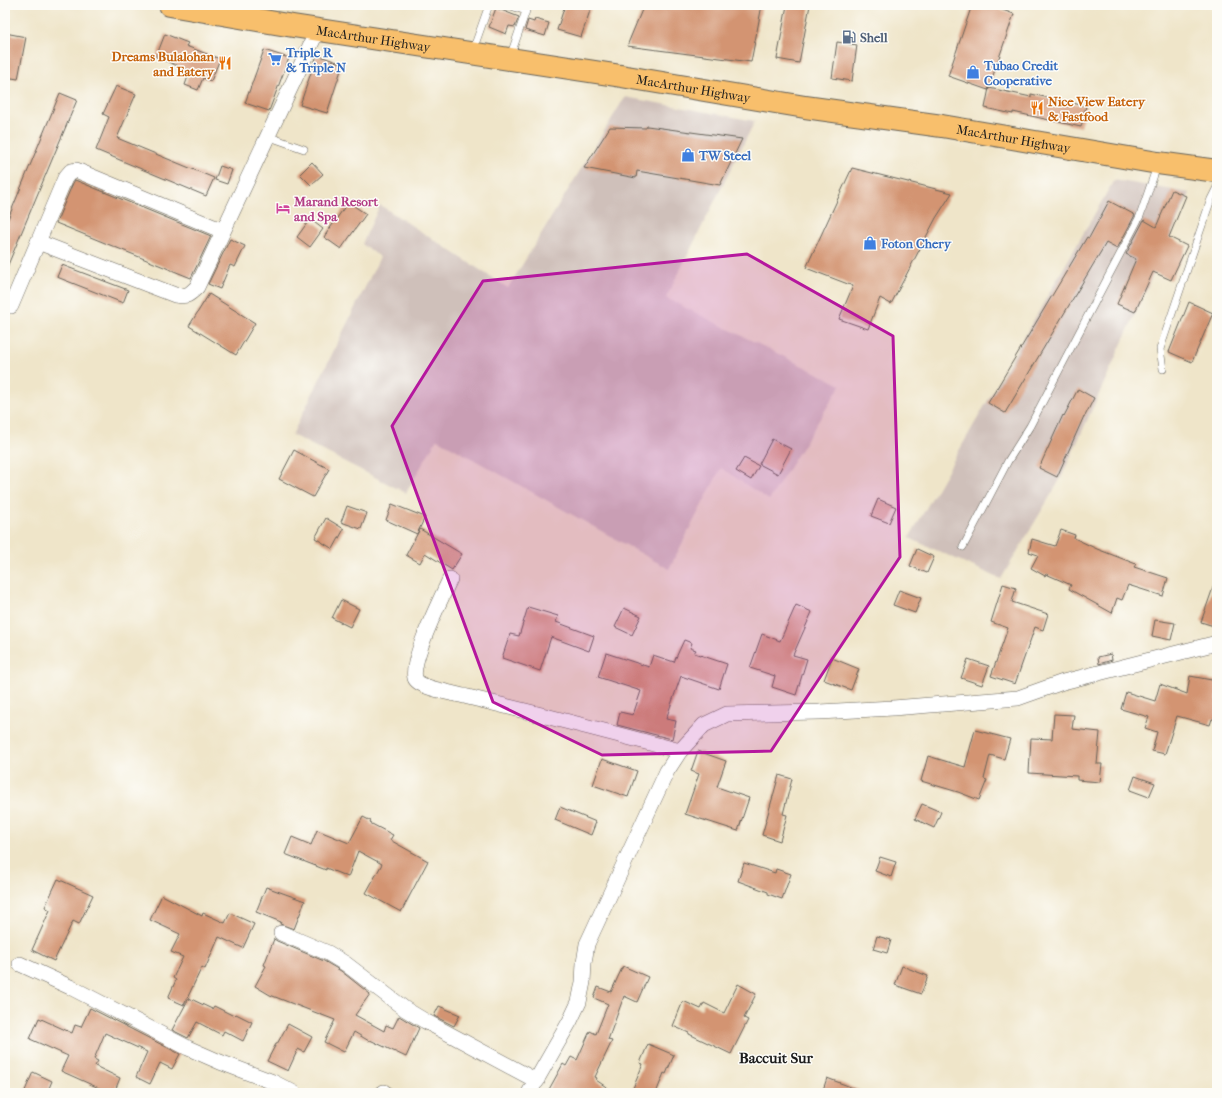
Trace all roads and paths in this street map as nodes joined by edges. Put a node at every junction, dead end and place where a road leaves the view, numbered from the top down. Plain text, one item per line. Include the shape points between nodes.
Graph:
1 (170, 5) edge
2 (489, 5) edge
3 (508, 5) edge
4 (318, 29) junction
5 (472, 53) junction
6 (509, 59) junction
7 (267, 136) junction
8 (304, 149) dead end
9 (1158, 163) junction
10 (1217, 171) edge
11 (1217, 187) edge
12 (223, 231) junction
13 (38, 242) junction
14 (11, 306) dead end
15 (1163, 369) dead end
16 (963, 546) dead end
17 (450, 579) dead end
18 (1217, 643) edge
19 (680, 751) junction
20 (281, 933) dead end
21 (20, 964) dead end
22 (533, 1087) edge
23 (294, 1093) edge

1 - 4 highway, MacArthur Highway
2 - 5 lane
3 - 6 lane via 526,11
4 - 5 highway, MacArthur Highway
4 - 7 street
5 - 6 highway, MacArthur Highway
6 - 9 highway, MacArthur Highway via 805,107 942,126
7 - 8 lane
7 - 12 street
9 - 10 highway, MacArthur Highway
9 - 16 lane via 1140,216
11 - 15 lane via 1160,349
12 - 13 street via 197,287 183,296
12 - 13 street via 76,170 71,171 65,178
13 - 14 street
17 - 19 street via 421,644 415,666 415,678 419,683
18 - 19 street via 1063,682 1018,698 893,708 727,714 704,725
19 - 22 street via 667,771 596,922 587,944 579,1002
20 - 22 street via 346,964 405,1009
21 - 23 street via 188,1048

